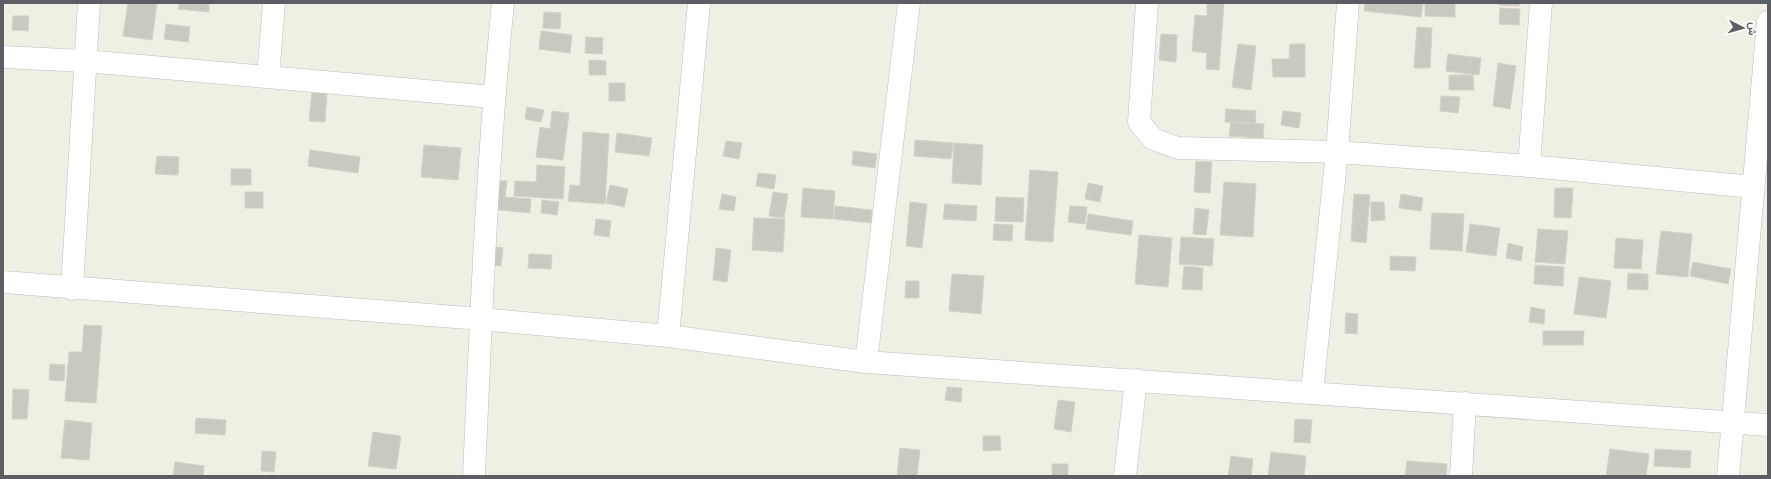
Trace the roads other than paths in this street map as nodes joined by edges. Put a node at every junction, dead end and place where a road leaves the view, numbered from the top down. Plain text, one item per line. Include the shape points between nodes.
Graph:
1 (89, 3) edge
2 (274, 3) edge
3 (503, 3) edge
4 (699, 3) edge
5 (909, 3) edge
6 (1147, 3) edge
7 (1348, 3) edge
8 (1541, 3) edge
9 (1768, 22) edge
10 (3, 57) edge
11 (85, 62) junction
12 (268, 77) junction
13 (494, 97) junction
14 (1337, 152) junction
15 (1529, 166) junction
16 (1754, 187) junction
17 (3, 282) edge
18 (72, 289) junction
19 (481, 319) junction
20 (668, 336) junction
21 (866, 362) junction
22 (1136, 380) junction
23 (1312, 392) junction
24 (1465, 403) junction
25 (1732, 422) junction
26 (1768, 425) edge
27 (474, 476) edge
28 (1126, 476) edge
29 (1461, 476) edge
30 (1728, 476) edge

1 - 11 street
2 - 12 street
3 - 13 street
4 - 20 street
5 - 21 street
6 - 14 street via 1139,122 1153,139 1178,148
7 - 14 street
8 - 15 street
9 - 16 street
10 - 11 street
11 - 12 street
11 - 18 street
12 - 13 street
13 - 19 street
14 - 15 street
14 - 23 street
15 - 16 street
16 - 25 street
17 - 18 street
18 - 19 street
19 - 20 street
19 - 27 street
20 - 21 street
21 - 22 street
22 - 23 street
22 - 28 street
23 - 24 street
24 - 25 street
24 - 29 street
25 - 26 street
25 - 30 street

